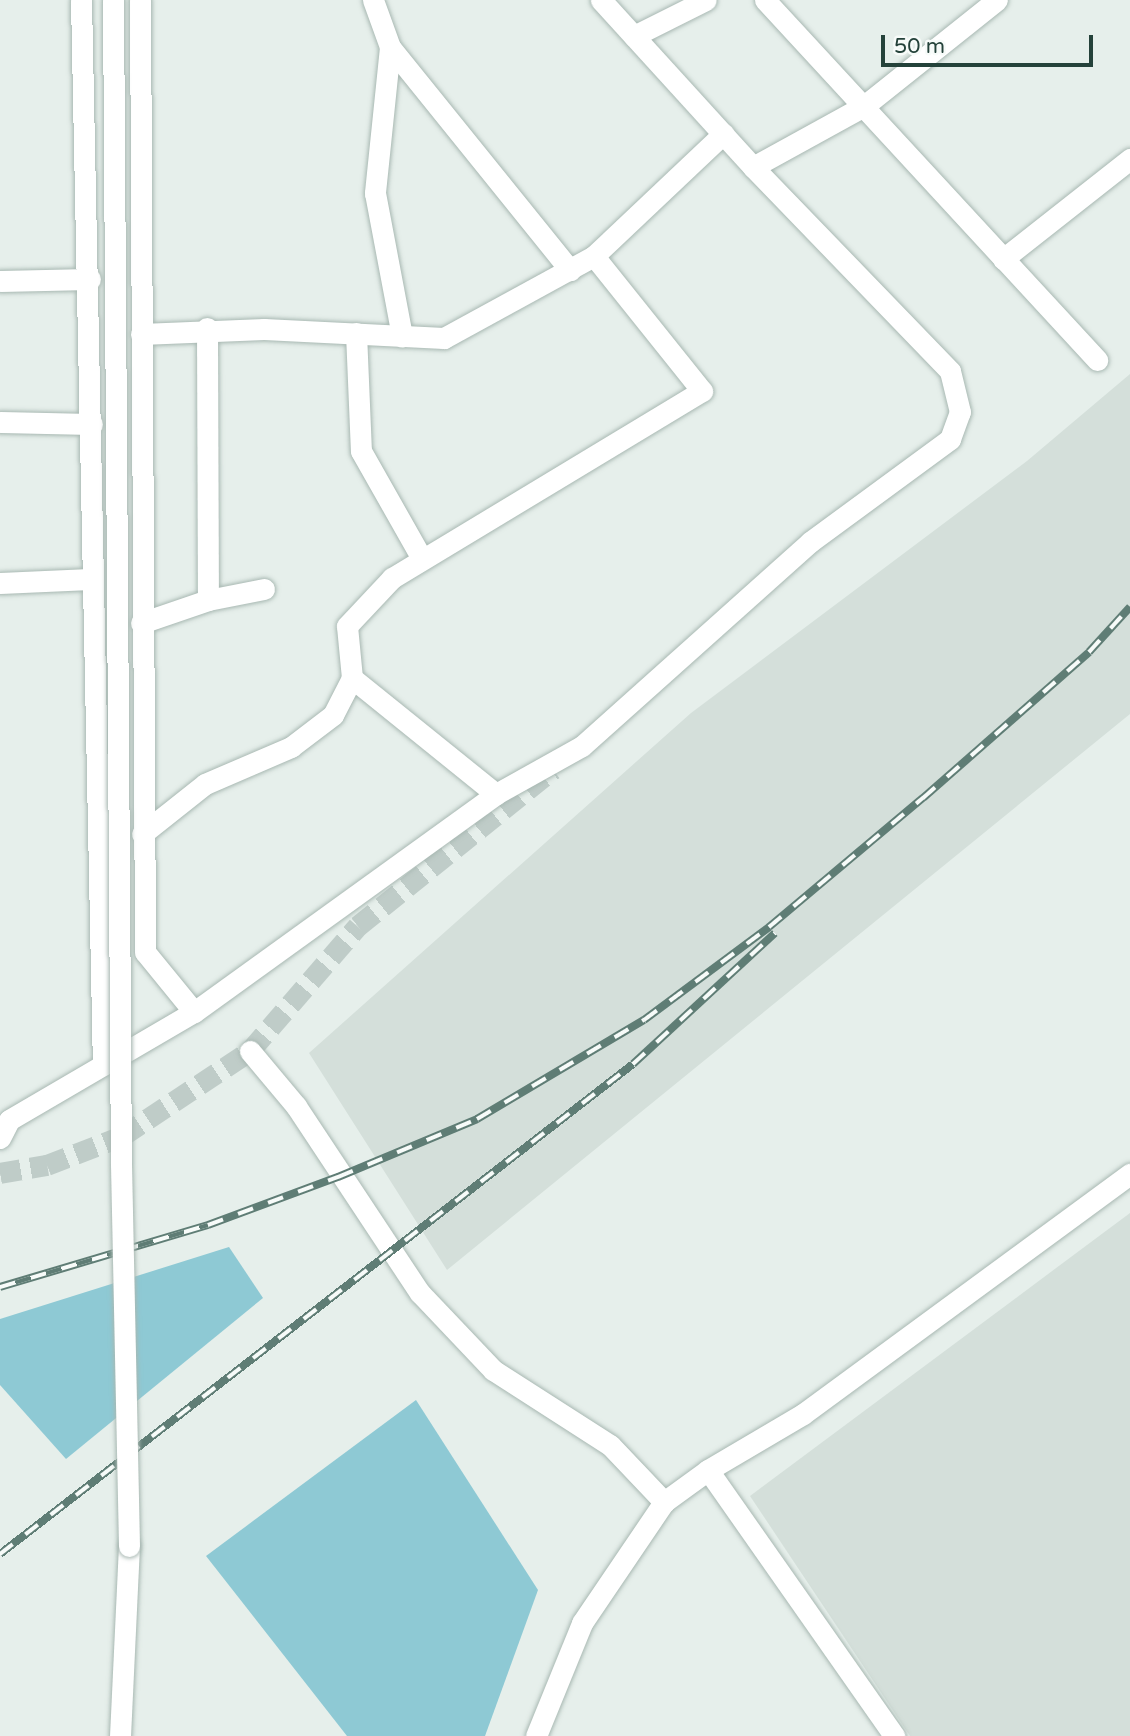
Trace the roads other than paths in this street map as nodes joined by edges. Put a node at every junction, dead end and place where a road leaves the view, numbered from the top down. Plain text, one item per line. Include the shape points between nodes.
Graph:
1 (81, 0) edge
2 (113, 0) edge
3 (140, 0) edge
4 (373, 0) edge
5 (601, 0) edge
6 (706, 0) edge
7 (765, 0) edge
8 (998, 0) edge
9 (634, 36) junction
10 (390, 47) junction
11 (864, 106) junction
12 (723, 134) junction
13 (1130, 159) edge
14 (753, 167) junction
15 (594, 256) junction
16 (1003, 259) junction
17 (569, 270) junction
18 (90, 279) junction
19 (0, 281) edge
20 (207, 328) junction
21 (356, 333) junction
22 (141, 334) junction
23 (402, 336) junction
24 (1097, 360) dead end
25 (0, 422) edge
26 (92, 424) junction
27 (422, 559) junction
28 (90, 579) junction
29 (0, 583) edge
30 (264, 590) dead end
31 (208, 600) junction
32 (141, 623) junction
33 (352, 678) junction
34 (496, 794) junction
35 (142, 834) junction
36 (194, 1012) junction
37 (250, 1051) dead end
38 (103, 1065) junction
39 (3, 1123) edge
40 (1130, 1174) edge
41 (708, 1470) junction
42 (664, 1502) junction
43 (120, 1736) edge
44 (536, 1736) edge
45 (894, 1736) edge

1 - 18 street
2 - 43 street, bridge via 121,1164 129,1546
3 - 22 street
4 - 10 street
5 - 9 street
6 - 9 street
7 - 11 street
8 - 11 street
9 - 12 street
10 - 17 street
10 - 23 street via 375,193
11 - 14 street
11 - 16 street
12 - 14 street
12 - 15 street
13 - 16 street
14 - 34 street via 950,371 960,412 950,439 810,542 582,746
15 - 17 street
15 - 27 street via 702,391
16 - 24 street
17 - 23 street via 444,338
18 - 19 street
18 - 26 street
20 - 21 street
20 - 22 street
20 - 31 street
21 - 23 street
21 - 27 street via 361,451
22 - 32 street
25 - 26 street
26 - 28 street
27 - 33 street via 392,579 347,626
28 - 29 street
28 - 38 street
30 - 31 street
31 - 32 street
32 - 35 street
33 - 34 street
33 - 35 street via 333,715 291,747 205,785
34 - 36 street
35 - 36 street via 145,952
36 - 38 street
37 - 42 street via 296,1106 420,1293 493,1370 610,1445
38 - 39 street
40 - 41 street via 803,1414
41 - 42 street
41 - 45 street
42 - 44 street via 582,1623

